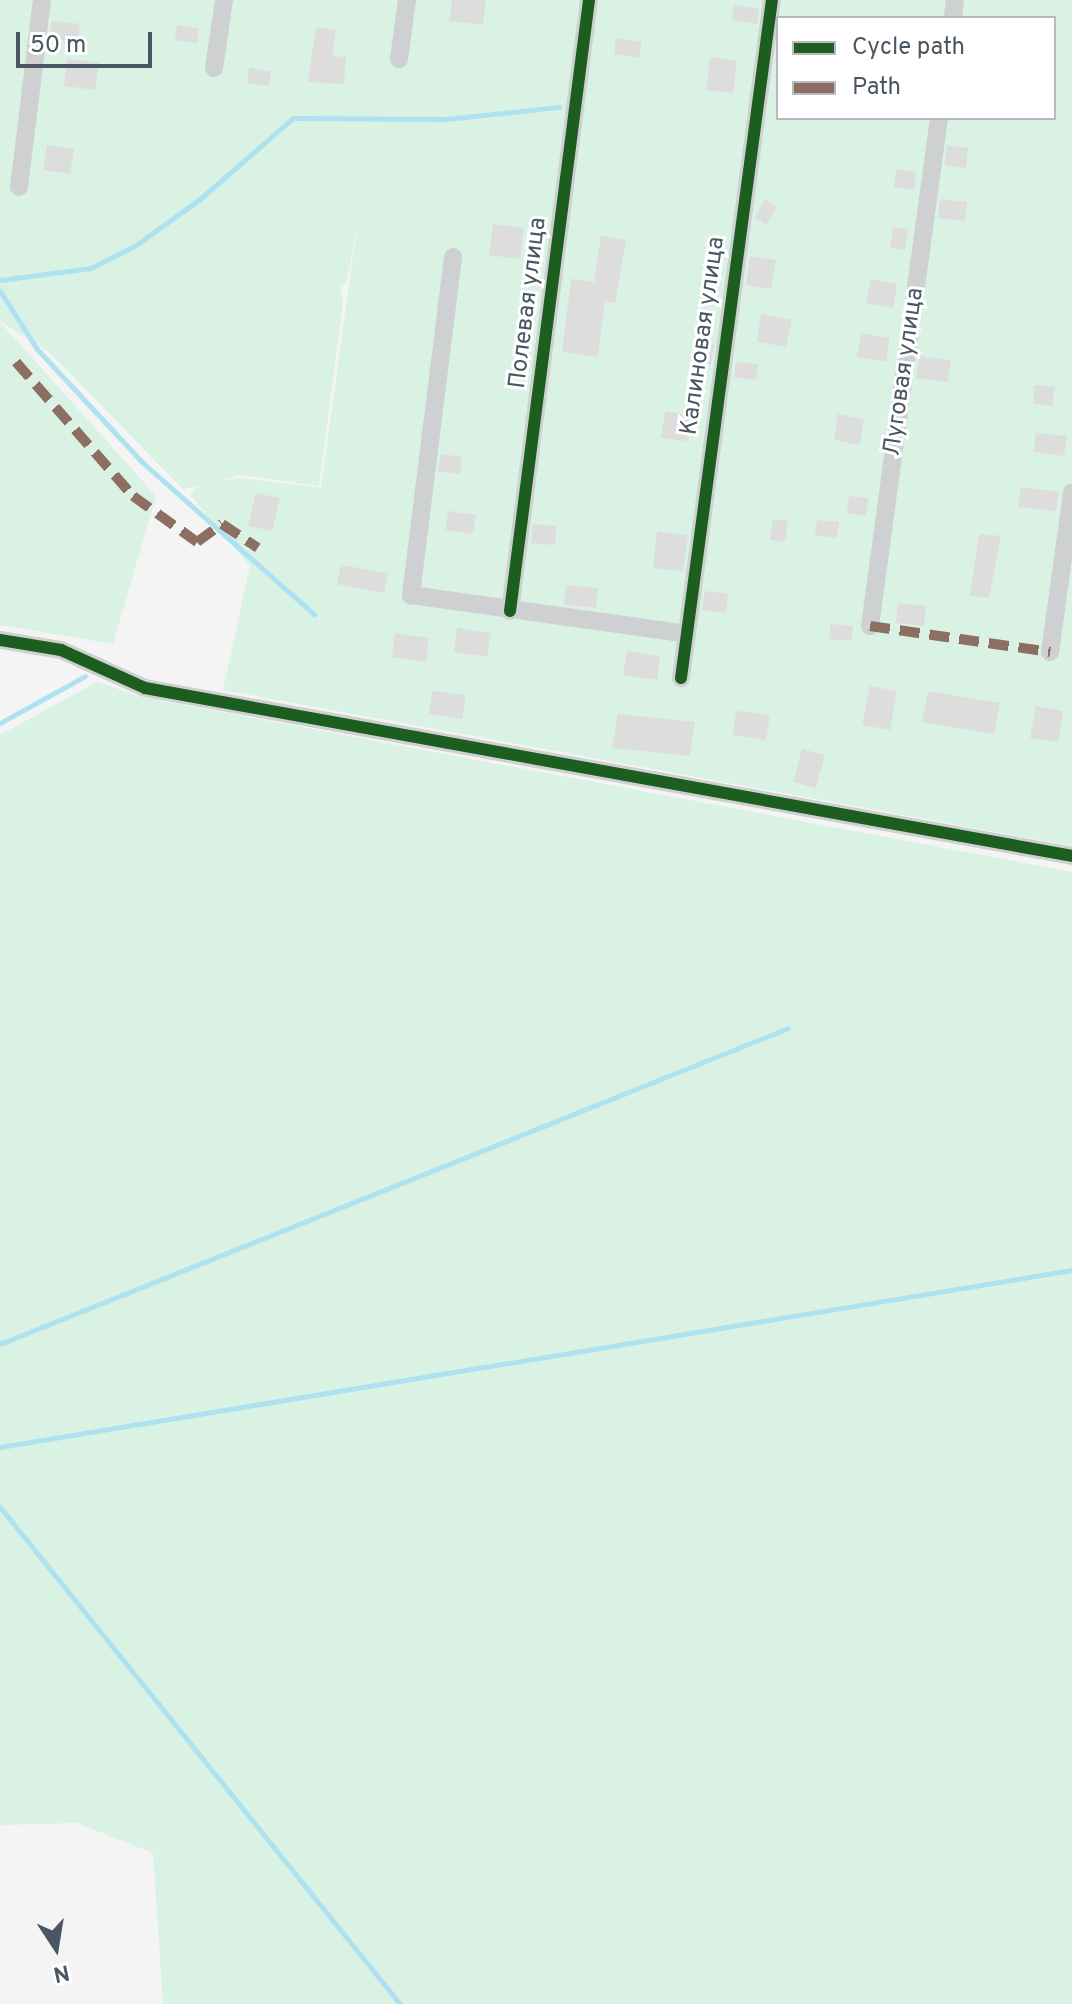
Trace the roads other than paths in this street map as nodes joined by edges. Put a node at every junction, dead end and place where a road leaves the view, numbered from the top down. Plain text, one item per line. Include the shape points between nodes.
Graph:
1 (42, 0) edge
2 (224, 0) edge
3 (407, 0) edge
4 (589, 0) edge
5 (772, 0) edge
6 (399, 59) dead end
7 (214, 68) dead end
8 (939, 120) edge
9 (19, 187) dead end
10 (453, 257) dead end
11 (1072, 493) edge
12 (510, 611) junction
13 (870, 626) dead end
14 (687, 634) junction
15 (0, 640) edge
16 (1050, 652) dead end
17 (681, 678) dead end
18 (1072, 856) edge

1 - 9 street
2 - 7 street
3 - 6 street
4 - 12 street, Полевая улица
5 - 14 street, Калиновая улица
8 - 13 street, Луговая улица
10 - 12 street via 411,595
11 - 16 street
12 - 14 street
14 - 17 street, Калиновая улица
15 - 18 street via 61,650 145,688

